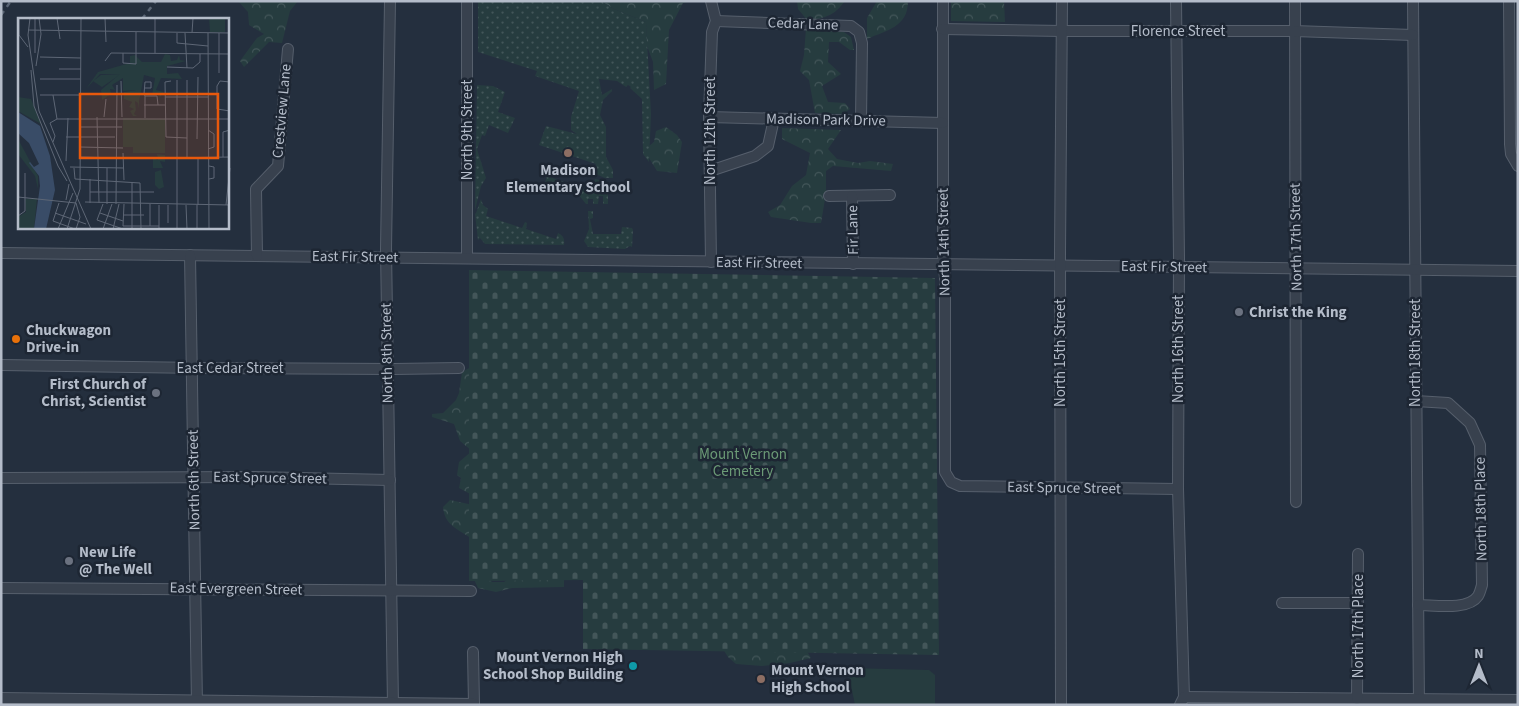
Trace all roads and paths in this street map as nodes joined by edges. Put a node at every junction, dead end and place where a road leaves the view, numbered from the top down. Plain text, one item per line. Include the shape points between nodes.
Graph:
1 (390, 1) edge
2 (466, 1) edge
3 (711, 1) edge
4 (943, 1) edge
5 (1062, 1) edge
6 (1176, 1) edge
7 (1295, 1) edge
8 (1413, 1) edge
9 (1509, 1) edge
10 (716, 21) junction
11 (942, 29) junction
12 (1175, 30) junction
13 (1062, 31) junction
14 (1294, 31) junction
15 (1413, 35) junction
16 (288, 49) dead end
17 (710, 117) junction
18 (774, 118) junction
19 (861, 120) junction
20 (942, 123) junction
21 (1518, 166) edge
22 (710, 171) junction
23 (890, 195) dead end
24 (829, 196) dead end
25 (852, 196) junction
26 (1, 253) edge
27 (190, 255) junction
28 (257, 256) junction
29 (386, 257) junction
30 (467, 258) junction
31 (711, 262) junction
32 (854, 264) junction
33 (944, 265) junction
34 (1060, 266) junction
35 (1178, 267) junction
36 (1296, 269) junction
37 (1415, 270) junction
38 (1518, 271) edge
39 (1, 365) edge
40 (192, 368) junction
41 (459, 368) dead end
42 (388, 369) junction
43 (1416, 401) junction
44 (194, 477) junction
45 (1, 478) edge
46 (390, 480) junction
47 (951, 482) joint
48 (1060, 488) junction
49 (1178, 489) junction
50 (1296, 502) dead end
51 (1358, 554) dead end
52 (1, 588) edge
53 (194, 589) junction
54 (391, 590) junction
55 (471, 591) dead end
56 (1282, 603) dead end
57 (1358, 603) junction
58 (1418, 605) junction
59 (473, 652) dead end
60 (1, 698) edge
61 (1357, 699) junction
62 (1518, 700) edge
63 (1182, 701) edge
64 (1298, 701) edge
65 (1418, 702) edge
66 (197, 703) edge
67 (393, 704) edge
68 (474, 704) edge
69 (1060, 705) edge

1 - 29 street, North 8th Street
2 - 30 street, North 9th Street
3 - 10 street, North 12th Street
4 - 11 street, North 14th Street
5 - 13 street, North 15th Street
6 - 12 street, North 16th Street
7 - 14 street, North 17th Street
8 - 15 street, North 18th Street
9 - 21 street via 1510,144
10 - 17 street, North 12th Street via 712,32
10 - 19 street, Cedar Lane via 851,26 859,32 862,43
11 - 13 street, Florence Street
11 - 20 street, North 14th Street
12 - 13 street, Florence Street
12 - 14 street, Florence Street
12 - 35 street, North 16th Street
13 - 34 street, North 15th Street
14 - 15 street, Florence Street
14 - 36 street, North 17th Street
15 - 37 street, North 18th Street
16 - 28 street, Crestview Lane via 278,166 256,189
17 - 18 street, Madison Park Drive
17 - 22 street, North 12th Street
18 - 19 street, Madison Park Drive
18 - 22 street via 768,146 756,156
19 - 20 street, Madison Park Drive
20 - 33 street, North 14th Street
22 - 31 street, North 12th Street
23 - 25 street, Fir Lane
24 - 25 street, Fir Lane
25 - 32 street, Fir Lane
26 - 27 street, East Fir Street
27 - 28 street, East Fir Street
27 - 40 street, North 6th Street
28 - 29 street, East Fir Street
29 - 30 street, East Fir Street
29 - 42 street, North 8th Street
30 - 31 street, East Fir Street
31 - 32 street, East Fir Street
32 - 33 street, East Fir Street
33 - 34 street, East Fir Street
33 - 47 street, North 14th Street via 946,472
34 - 35 street, East Fir Street
34 - 48 street, North 15th Street
35 - 36 street, East Fir Street
35 - 49 street, North 16th Street
36 - 37 street, East Fir Street
36 - 50 street, North 17th Street
37 - 38 street, East Fir Street
37 - 43 street, North 18th Street
39 - 40 street, East Cedar Street
40 - 42 street, East Cedar Street
40 - 44 street, North 6th Street
41 - 42 street, East Cedar Street
42 - 46 street, North 8th Street
43 - 58 street, North 18th Street
43 - 58 street, North 18th Place via 1448,403 1470,423 1480,445 1482,585 1479,596 1462,606
44 - 45 street, East Spruce Street
44 - 46 street, East Spruce Street
44 - 53 street, North 6th Street
46 - 54 street, North 8th Street
47 - 48 street, East Spruce Street via 960,486
48 - 49 street, East Spruce Street
48 - 69 street, North 15th Street
49 - 63 street, North 16th Street
51 - 57 street, North 17th Place
52 - 53 street, East Evergreen Street
53 - 54 street, East Evergreen Street
53 - 66 street, North 6th Street
54 - 55 street, East Evergreen Street
54 - 67 street, North 8th Street
56 - 57 street
57 - 61 street, North 17th Place
58 - 65 street, North 18th Street
59 - 68 street
60 - 66 street
61 - 64 street
61 - 65 street
62 - 65 street
63 - 64 street
66 - 67 street
67 - 68 street

